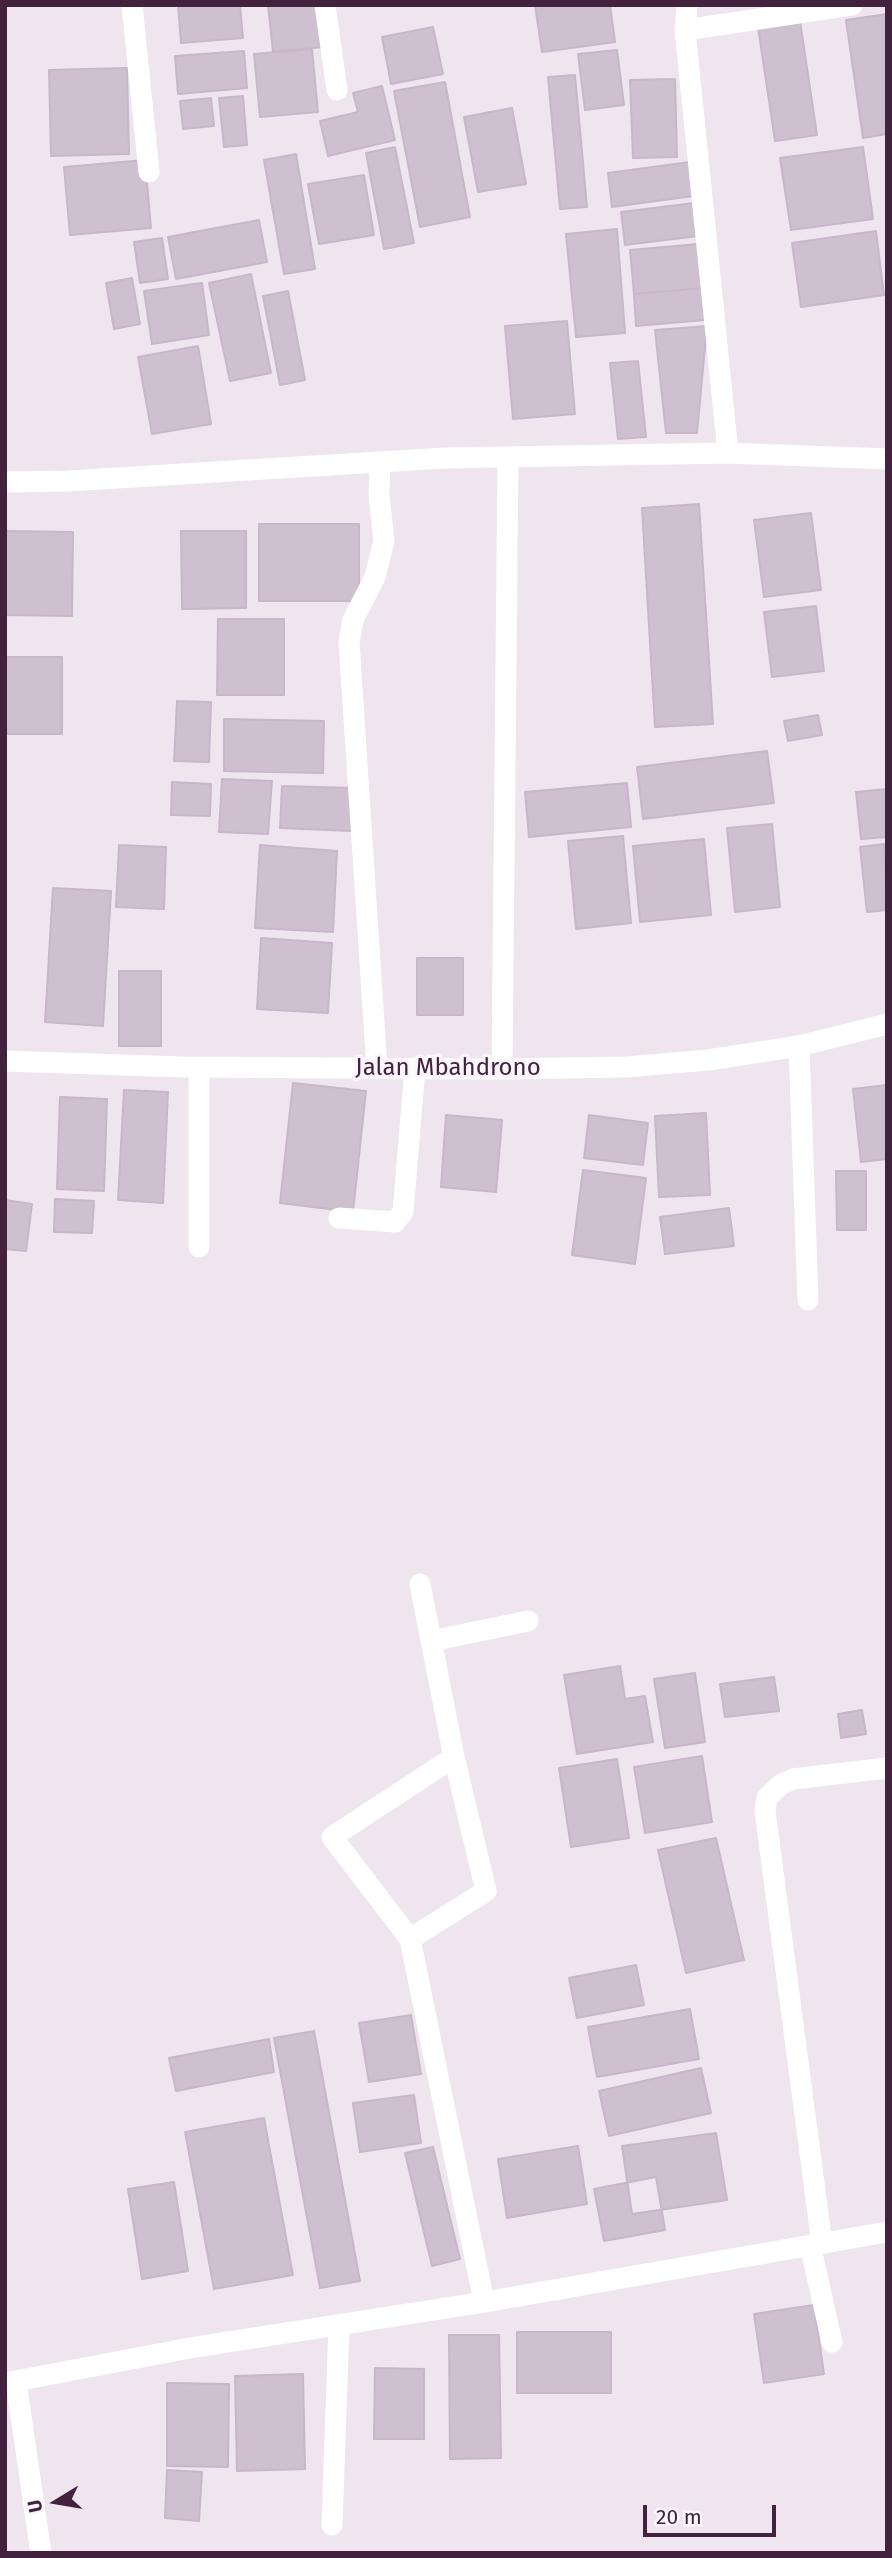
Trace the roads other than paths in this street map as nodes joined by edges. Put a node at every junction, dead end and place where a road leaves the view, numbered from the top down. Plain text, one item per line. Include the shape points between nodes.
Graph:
1 (132, 5) edge
2 (325, 5) edge
3 (687, 5) edge
4 (852, 5) edge
5 (685, 30) junction
6 (337, 90) dead end
7 (149, 172) dead end
8 (729, 453) junction
9 (508, 457) junction
10 (887, 459) edge
11 (380, 462) junction
12 (5, 482) edge
13 (887, 1024) edge
14 (799, 1046) junction
15 (5, 1061) edge
16 (198, 1067) junction
17 (415, 1068) junction
18 (377, 1069) junction
19 (502, 1069) junction
20 (339, 1218) dead end
21 (199, 1247) dead end
22 (808, 1300) dead end
23 (420, 1584) dead end
24 (528, 1621) dead end
25 (431, 1641) junction
26 (454, 1757) junction
27 (887, 1768) edge
28 (410, 1939) junction
29 (887, 2232) edge
30 (816, 2244) junction
31 (484, 2302) junction
32 (339, 2325) junction
33 (832, 2342) dead end
34 (10, 2383) edge
35 (332, 2525) dead end
36 (41, 2553) edge

1 - 7 street
2 - 6 street
3 - 5 street
4 - 5 street
5 - 8 street
8 - 9 street
8 - 10 street
9 - 11 street
9 - 19 street
11 - 12 street
11 - 18 street via 384,541 349,642
13 - 14 street, Jalan Mbahdrono
14 - 19 street, Jalan Mbahdrono via 626,1067
14 - 22 street
15 - 16 street, Jalan Mbahdrono
16 - 18 street, Jalan Mbahdrono
16 - 21 street
17 - 18 street, Jalan Mbahdrono
17 - 19 street, Jalan Mbahdrono
17 - 20 street via 404,1212 395,1222
23 - 25 street
24 - 25 street
25 - 26 street
26 - 28 street via 486,1891
26 - 28 street via 332,1837
27 - 30 street via 793,1779 767,1798 765,1811
28 - 31 street
29 - 30 street
30 - 31 street
30 - 33 street
31 - 32 street
32 - 34 street
32 - 35 street
34 - 36 street

